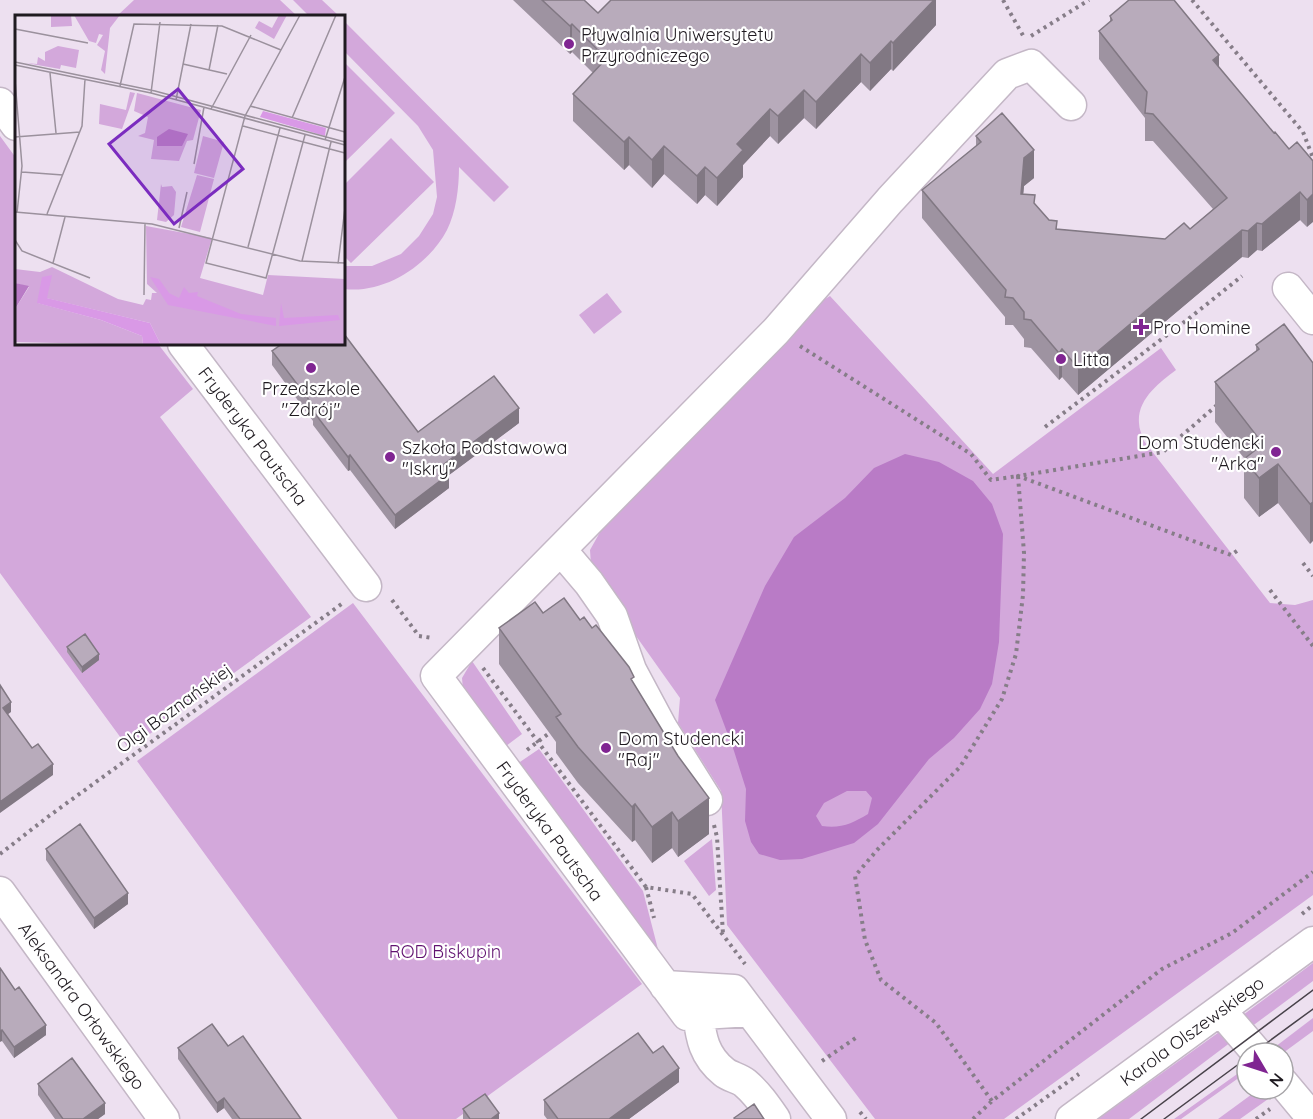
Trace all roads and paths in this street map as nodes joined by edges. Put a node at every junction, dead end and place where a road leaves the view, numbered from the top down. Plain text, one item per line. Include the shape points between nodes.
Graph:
1 (1003, 0) edge
2 (1089, 0) edge
3 (1192, 0) edge
4 (1025, 39) junction
5 (1007, 74) junction
6 (0, 104) edge
7 (1071, 105) dead end
8 (15, 124) edge
9 (1313, 158) edge
10 (1242, 276) dead end
11 (1288, 288) dead end
12 (1313, 319) edge
13 (776, 331) junction
14 (184, 345) edge
15 (1221, 402) edge
16 (1045, 427) dead end
17 (1018, 476) junction
18 (561, 550) junction
19 (1238, 550) dead end
20 (1303, 563) dead end
21 (1313, 576) edge
22 (366, 586) junction
23 (1270, 590) dead end
24 (1313, 646) edge
25 (452, 660) junction
26 (548, 734) edge
27 (537, 743) junction
28 (527, 750) dead end
29 (708, 801) joint
30 (0, 854) edge
31 (1313, 872) edge
32 (0, 892) edge
33 (692, 894) dead end
34 (723, 934) dead end
35 (1313, 942) edge
36 (664, 986) junction
37 (750, 1011) junction
38 (1221, 1011) junction
39 (698, 1014) junction
40 (857, 1037) dead end
41 (1247, 1041) edge
42 (822, 1062) dead end
43 (1295, 1098) edge
44 (992, 1101) junction
45 (164, 1119) edge
46 (775, 1119) edge
47 (831, 1119) edge
48 (973, 1119) edge
49 (1071, 1119) edge
50 (1312, 1119) edge

1 - 4 path
2 - 4 path
3 - 9 path via 1303,132
4 - 5 path
5 - 7 street via 1031,65
5 - 13 street
6 - 8 street
10 - 16 path
11 - 12 street
13 - 17 path via 971,454 991,480
13 - 18 street
14 - 22 street, Fryderyka Pautscha
15 - 17 path via 1163,452
17 - 19 path via 1231,555
17 - 44 path via 1023,595 1016,654 1002,699 960,767 855,876 866,940 881,980 936,1023
18 - 25 street
18 - 29 street via 612,616 631,670
20 - 21 path
22 - 25 path via 376,579 419,636 432,637
22 - 30 path, Olgi Boznańskiej
23 - 24 path
25 - 27 path
25 - 36 street, Fryderyka Pautscha
26 - 27 path
27 - 28 path
27 - 33 path via 646,887
29 - 34 path via 717,837
31 - 44 path via 1232,933 1162,969
32 - 45 street, Aleksandra Orłowskiego
35 - 38 street, Karola Olszewskiego
36 - 37 street via 734,990
36 - 39 street, Fryderyka Pautscha via 687,1015
37 - 39 street
37 - 47 street
38 - 41 street
38 - 49 street, Karola Olszewskiego
39 - 46 street via 701,1041 711,1059 725,1073 743,1081
40 - 42 path
43 - 50 street
44 - 48 path

